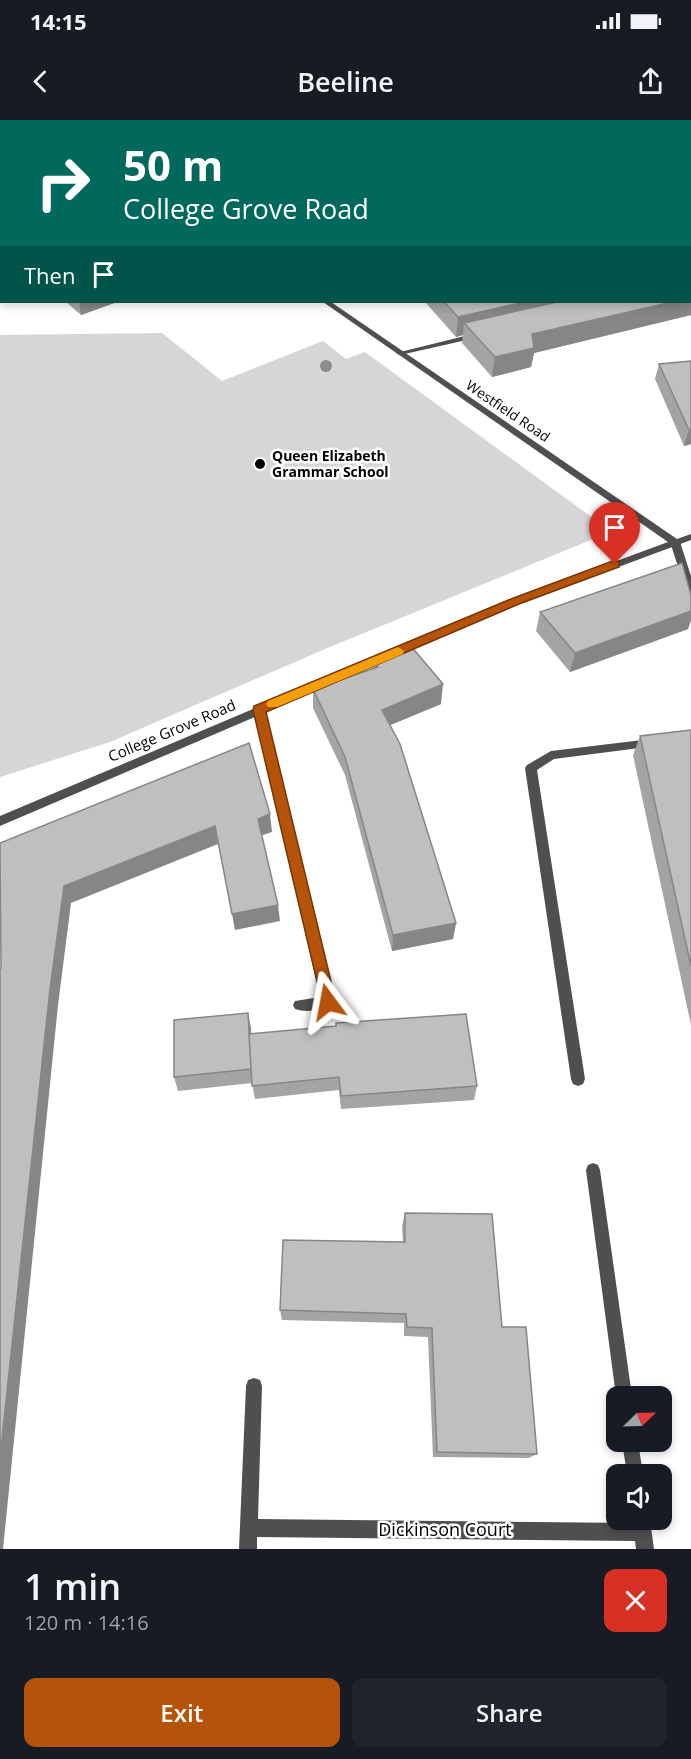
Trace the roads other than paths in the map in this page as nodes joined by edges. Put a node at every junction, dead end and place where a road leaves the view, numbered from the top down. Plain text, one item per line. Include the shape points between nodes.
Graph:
1 (328, 303) edge
2 (482, 334) edge
3 (400, 353) junction
4 (691, 537) edge
5 (675, 542) junction
6 (691, 591) edge
7 (259, 710) junction
8 (668, 741) edge
9 (0, 821) edge
10 (300, 1005) dead end
11 (578, 1079) dead end
12 (593, 1170) dead end
13 (254, 1386) dead end
14 (623, 1386) edge
15 (249, 1528) junction
16 (643, 1533) edge
17 (248, 1549) edge

1 - 3 street, Westfield Road
2 - 3 street
3 - 5 street, Westfield Road
4 - 5 street, College Grove Road
5 - 6 street
5 - 7 street, College Grove Road via 515,602
7 - 9 street, College Grove Road
7 - 10 street via 328,1002
8 - 11 street via 551,755 531,768
12 - 14 street
13 - 15 street
15 - 16 street, Dickinson Court
15 - 17 street

